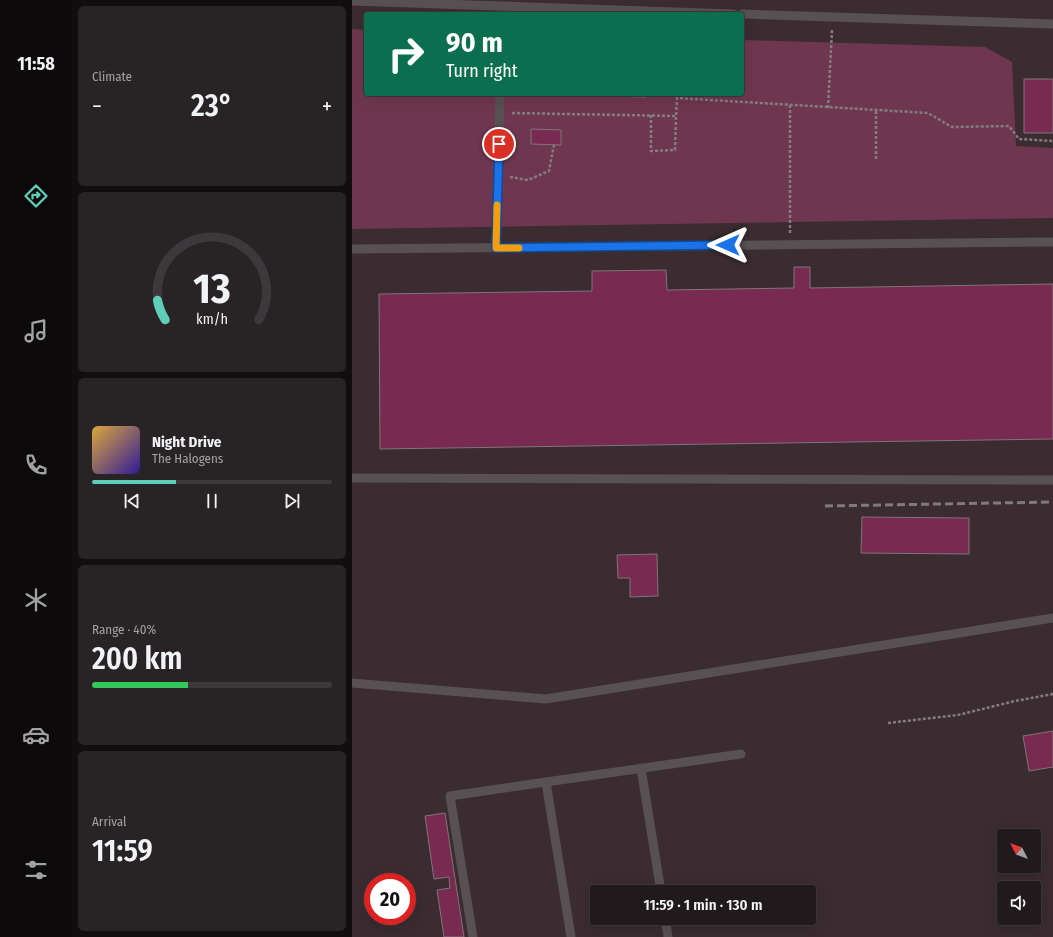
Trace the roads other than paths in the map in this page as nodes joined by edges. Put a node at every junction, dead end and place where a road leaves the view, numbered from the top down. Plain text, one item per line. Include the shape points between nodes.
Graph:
1 (352, 2) edge
2 (503, 10) edge
3 (618, 12) edge
4 (744, 14) edge
5 (1053, 24) edge
6 (500, 96) edge
7 (1053, 242) edge
8 (496, 248) junction
9 (352, 250) edge
10 (352, 478) edge
11 (1053, 480) edge
12 (1053, 618) edge
13 (352, 683) edge
14 (741, 754) dead end
15 (641, 768) junction
16 (546, 782) junction
17 (660, 885) edge
18 (666, 925) edge
19 (473, 937) edge
20 (571, 937) edge
21 (668, 937) edge

1 - 2 lane
2 - 3 lane
4 - 5 lane
6 - 8 lane
7 - 8 lane
8 - 9 lane
10 - 11 lane
12 - 13 lane via 546,698
14 - 15 lane
15 - 16 lane
15 - 17 lane
16 - 19 lane via 450,796
16 - 20 lane
18 - 21 lane

